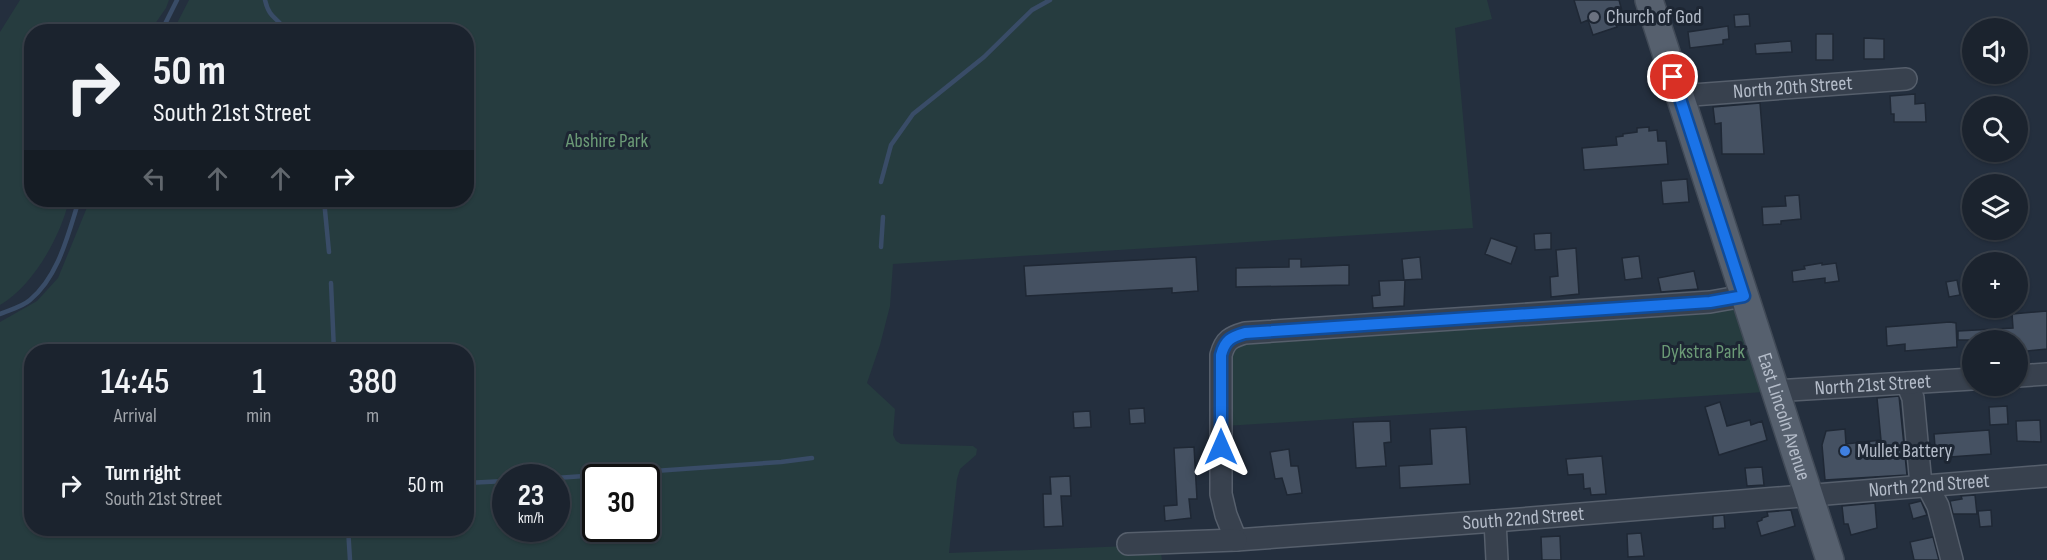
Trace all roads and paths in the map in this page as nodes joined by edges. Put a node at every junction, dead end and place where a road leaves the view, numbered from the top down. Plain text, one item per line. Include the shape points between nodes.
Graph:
1 (1649, 0) edge
2 (1906, 79) dead end
3 (1679, 96) junction
4 (1744, 296) junction
5 (2047, 374) edge
6 (2028, 375) edge
7 (1962, 380) edge
8 (1907, 383) junction
9 (1774, 391) junction
10 (2047, 476) edge
11 (1924, 485) junction
12 (1809, 495) junction
13 (1495, 521) junction
14 (1236, 540) junction
15 (1128, 544) dead end
16 (1497, 560) edge
17 (1830, 560) edge
18 (1952, 560) edge

1 - 3 main road, East Lincoln Avenue
2 - 3 street, North 20th Street
3 - 4 main road, East Lincoln Avenue
4 - 9 main road, East Lincoln Avenue
4 - 14 street via 1710,302 1234,336 1224,345 1221,368 1221,494
5 - 6 street
7 - 8 street, North 21st Street
8 - 9 street, North 21st Street
8 - 11 street via 1913,398
9 - 12 main road, East Lincoln Avenue
10 - 11 street, North 22nd Street
11 - 12 street, North 22nd Street
11 - 18 street via 1938,506
12 - 13 street, South 22nd Street
12 - 17 main road, East Lincoln Avenue
13 - 14 street, South 22nd Street
13 - 16 street
14 - 15 street, South 22nd Street

